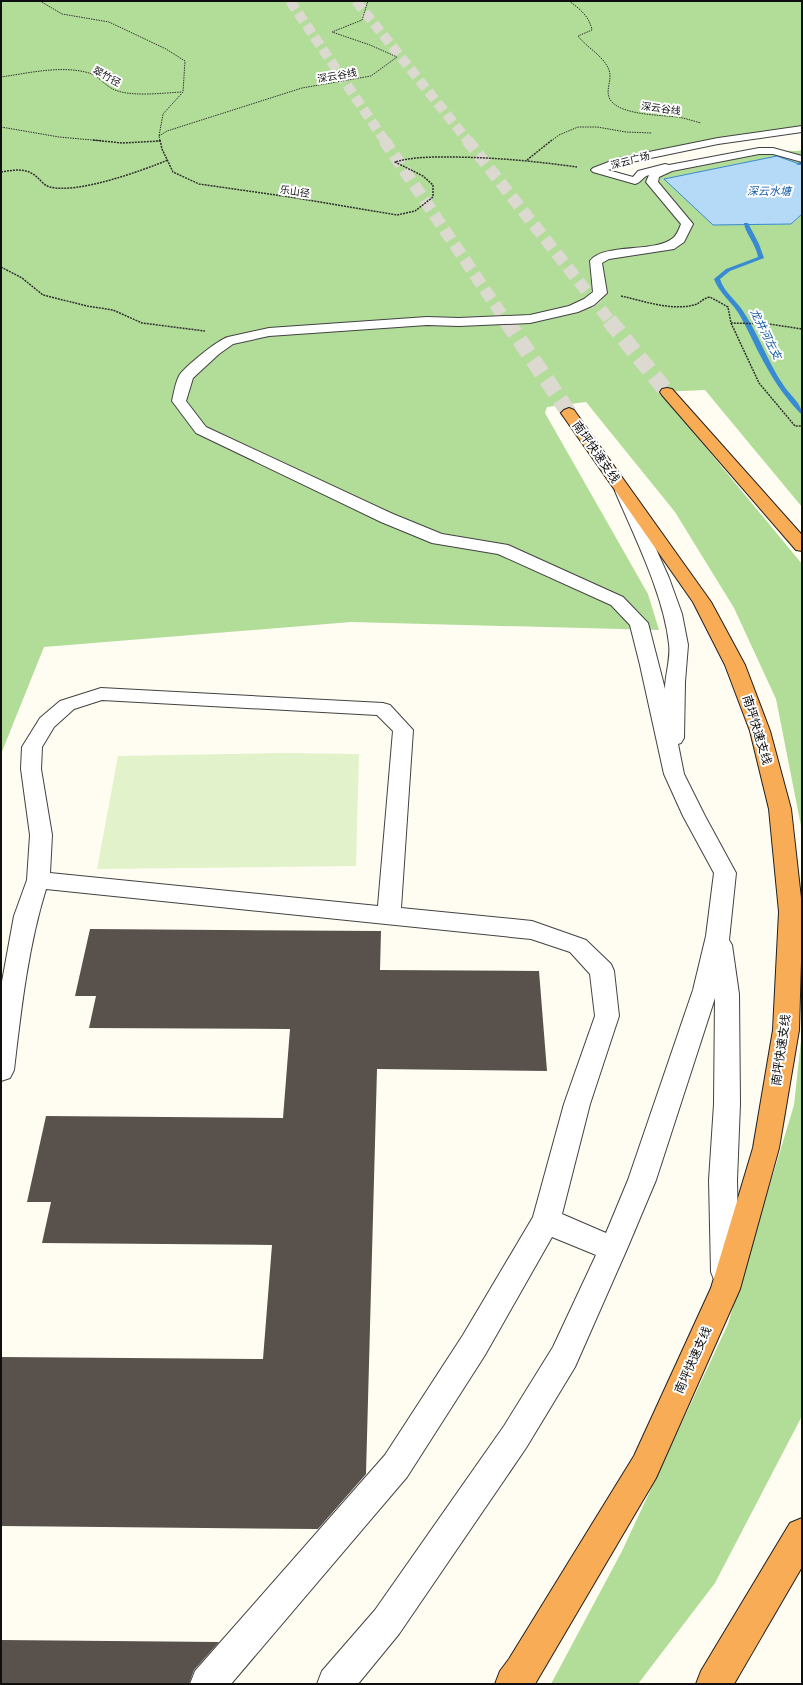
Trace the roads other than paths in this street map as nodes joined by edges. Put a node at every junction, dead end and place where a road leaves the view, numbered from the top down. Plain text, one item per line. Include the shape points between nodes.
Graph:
1 (802, 129) edge
2 (799, 155) edge
3 (667, 392) tunnel mouth
4 (569, 413) tunnel mouth
5 (622, 489) junction
6 (802, 546) edge
7 (674, 774) junction
8 (38, 880) junction
9 (388, 915) junction
10 (718, 936) junction
11 (1, 1070) edge
12 (546, 1220) junction
13 (613, 1249) junction
14 (725, 1289) junction
15 (802, 1535) edge
16 (208, 1684) edge
17 (335, 1684) edge
18 (514, 1684) edge
19 (714, 1684) edge

1 - 2 street, 深云广场 via 710,142 619,161 597,170 635,181 642,173 666,167 764,150 797,151
2 - 7 street via 759,151 669,168 654,174 652,182 687,224 680,239 670,246 606,256 596,261 600,292 590,302 578,307 530,319 427,321 269,332 228,341 214,350 186,376 179,402 201,430 387,518 438,539 502,549 617,601 639,623
3 - 6 highway
4 - 5 highway, 南坪快速支线
5 - 7 street via 660,578 673,614 679,645 675,682
5 - 14 highway, 南坪快速支线 via 702,602 735,665 760,731 780,809 792,912 786,1030 766,1148
7 - 10 street via 725,873
8 - 9 street
8 - 9 street via 42,835 31,769 32,747 47,723 67,705 102,694 383,709 403,730
8 - 11 street via 26,916
9 - 12 street via 532,930 578,946 602,971 607,1016 577,1104
10 - 13 street via 705,990 642,1180
10 - 14 street via 727,994 727,1104 723,1180
12 - 13 street
12 - 16 street via 474,1345 396,1466
13 - 17 street via 564,1357 515,1437 386,1622
14 - 18 highway, 南坪快速支线 via 645,1467
15 - 19 highway

